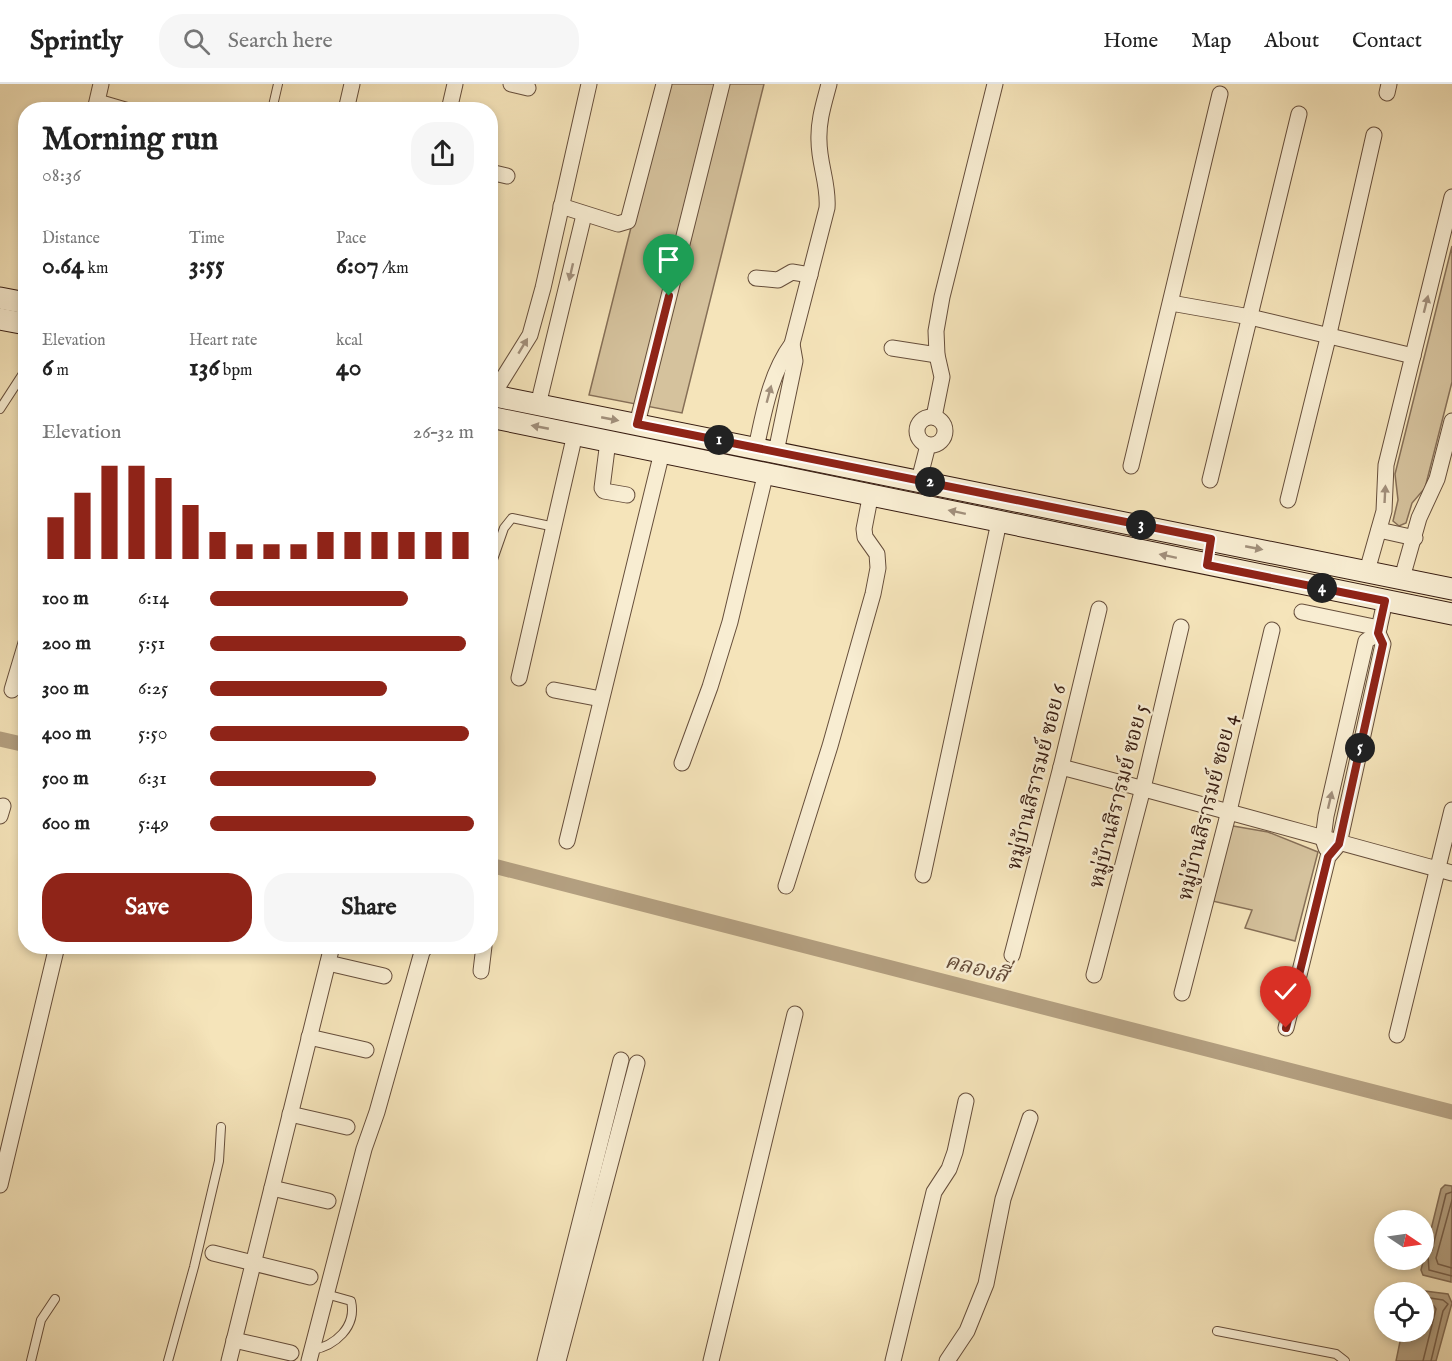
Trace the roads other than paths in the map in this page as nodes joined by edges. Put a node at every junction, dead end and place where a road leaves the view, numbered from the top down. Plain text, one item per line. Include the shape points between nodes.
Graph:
1 (278, 84) edge
2 (352, 84) edge
3 (455, 84) edge
4 (511, 84) edge
5 (589, 84) edge
6 (663, 84) edge
7 (722, 84) edge
8 (829, 84) edge
9 (995, 84) edge
10 (528, 88) dead end
11 (1220, 94) dead end
12 (98, 97) edge
13 (113, 102) edge
14 (274, 102) edge
15 (348, 102) edge
16 (450, 102) edge
17 (1299, 114) dead end
18 (1374, 135) dead end
19 (498, 174) edge
20 (507, 176) dead end
21 (1452, 197) edge
22 (561, 206) junction
23 (584, 215) junction
24 (810, 275) junction
25 (756, 278) dead end
26 (543, 288) junction
27 (565, 295) junction
28 (0, 298) edge
29 (18, 301) edge
30 (1171, 303) junction
31 (1250, 317) junction
32 (0, 319) edge
33 (18, 322) edge
34 (1328, 338) junction
35 (892, 348) dead end
36 (937, 355) junction
37 (1413, 356) junction
38 (18, 381) edge
39 (498, 384) edge
40 (498, 396) edge
41 (538, 405) junction
42 (0, 409) edge
43 (498, 419) edge
44 (1452, 421) edge
45 (637, 424) junction
46 (575, 434) junction
47 (608, 441) junction
48 (766, 450) junction
49 (662, 452) junction
50 (1131, 466) dead end
51 (766, 472) junction
52 (919, 480) junction
53 (1210, 480) dead end
54 (871, 493) junction
55 (627, 495) dead end
56 (1288, 500) dead end
57 (999, 522) junction
58 (555, 527) junction
59 (1379, 530) junction
60 (1414, 538) junction
61 (1211, 539) junction
62 (498, 547) edge
63 (1207, 565) junction
64 (1367, 571) junction
65 (1402, 578) junction
66 (1452, 589) edge
67 (1385, 601) junction
68 (1099, 609) dead end
69 (1302, 612) dead end
70 (1452, 614) edge
71 (1181, 627) dead end
72 (1272, 630) dead end
73 (1378, 630) junction
74 (18, 670) edge
75 (519, 678) dead end
76 (12, 690) dead end
77 (554, 690) dead end
78 (601, 699) junction
79 (1351, 705) junction
80 (1369, 708) junction
81 (682, 763) dead end
82 (1337, 766) junction
83 (1061, 767) junction
84 (1355, 771) junction
85 (1143, 788) junction
86 (1452, 810) edge
87 (1229, 811) junction
88 (1323, 839) junction
89 (567, 841) dead end
90 (1339, 844) junction
91 (1328, 857) junction
92 (1445, 871) edge
93 (923, 874) dead end
94 (786, 886) dead end
95 (55, 954) edge
96 (330, 954) edge
97 (421, 954) edge
98 (483, 954) edge
99 (1012, 955) dead end
100 (328, 963) junction
101 (481, 970) dead end
102 (1094, 975) dead end
103 (384, 976) dead end
104 (1182, 993) dead end
105 (795, 1014) dead end
106 (1286, 1028) dead end
107 (1397, 1035) dead end
108 (309, 1037) junction
109 (366, 1050) dead end
110 (621, 1060) dead end
111 (637, 1063) dead end
112 (966, 1101) dead end
113 (290, 1114) junction
114 (1030, 1118) dead end
115 (221, 1127) dead end
116 (347, 1127) dead end
117 (0, 1185) edge
118 (272, 1188) junction
119 (328, 1201) dead end
120 (213, 1253) dead end
121 (253, 1264) junction
122 (310, 1277) dead end
123 (326, 1294) junction
124 (55, 1299) dead end
125 (1217, 1330) dead end
126 (234, 1340) junction
127 (291, 1353) dead end
128 (310, 1356) edge
129 (31, 1361) edge
130 (168, 1361) edge
131 (229, 1361) edge
132 (545, 1361) edge
133 (558, 1361) edge
134 (711, 1361) edge
135 (893, 1361) edge
136 (947, 1361) edge
137 (1345, 1361) edge

1 - 14 lane
2 - 15 street
3 - 16 street
4 - 10 street
5 - 22 street
6 - 23 street via 631,217 618,224
7 - 45 street
8 - 24 street via 818,142 828,193 827,208
9 - 36 street via 942,297 936,331
11 - 30 street
12 - 13 lane
17 - 31 street
18 - 34 street
19 - 20 street
37 -> 21 street
22 - 23 street
22 - 26 street
23 -> 27 street
24 - 25 street via 792,272 778,280
24 - 48 street via 792,344 771,385
26 - 27 street
39 -> 26 street via 527,341
27 - 41 street
28 - 29 main road
30 - 31 street
30 - 50 street
31 - 34 street
31 - 53 street
32 - 33 main road
34 - 37 street
34 - 56 street
35 - 36 street
36 - 52 street via 942,377 934,417 943,423 945,434 938,443 928,445
59 -> 37 street via 1386,465
38 - 42 lane
40 - 41 main road
41 -> 45 main road
46 -> 43 main road
44 - 60 street via 1437,479
45 - 48 main road
46 - 47 main road
46 - 58 street
47 - 49 main road
47 - 55 street via 602,488
48 - 52 main road
49 - 51 main road
49 - 78 street
51 - 54 main road
51 - 81 street via 730,622
52 - 61 main road
57 -> 54 main road
54 - 94 street via 864,529 877,554 873,594
63 -> 57 main road
57 - 93 street
58 - 62 lane via 513,518 508,521
58 - 75 street
59 - 60 street
59 - 64 street
60 - 65 street
61 - 63 main road
61 -> 64 main road
63 - 67 main road
64 - 65 main road
65 - 66 main road
67 - 70 main road
67 - 73 street
68 - 83 street, หมู่บ้านสิรารมย์ ซอย 6
69 - 73 street
71 - 85 street, หมู่บ้านสิรารมย์ ซอย 5
72 - 87 street, หมู่บ้านสิรารมย์ ซอย 4
73 - 79 street via 1366,641
73 - 80 street via 1383,644
74 - 76 street
77 - 78 street
78 - 89 street
79 - 80 street
79 - 82 street
80 - 84 street
82 - 84 street
88 -> 82 street
83 - 85 street
83 - 99 street, หมู่บ้านสิรารมย์ ซอย 6
84 - 90 street
85 - 87 street
85 - 102 street, หมู่บ้านสิรารมย์ ซอย 5
86 - 92 street
87 - 88 street
87 - 104 street, หมู่บ้านสิรารมย์ ซอย 4
88 - 90 street
88 - 91 street
90 - 91 street
90 - 92 street
91 - 106 street
92 - 107 street
95 - 117 street
96 - 100 street
97 - 123 street
98 - 101 street
100 - 103 street
100 - 108 street
105 - 134 street
108 - 109 street
108 - 113 street
110 - 132 street
111 - 133 street
112 - 135 street via 955,1152 934,1192
113 - 116 street
113 - 118 street
114 - 136 street via 1004,1199 983,1293 967,1331
115 - 130 lane via 217,1172
118 - 119 street
118 - 121 street
120 - 121 street
121 - 122 street
121 - 126 street
123 - 128 street
123 - 128 lane via 351,1301 348,1322 339,1338
124 - 129 lane via 41,1320
125 - 137 lane via 1336,1353
126 - 127 street
126 - 131 street

